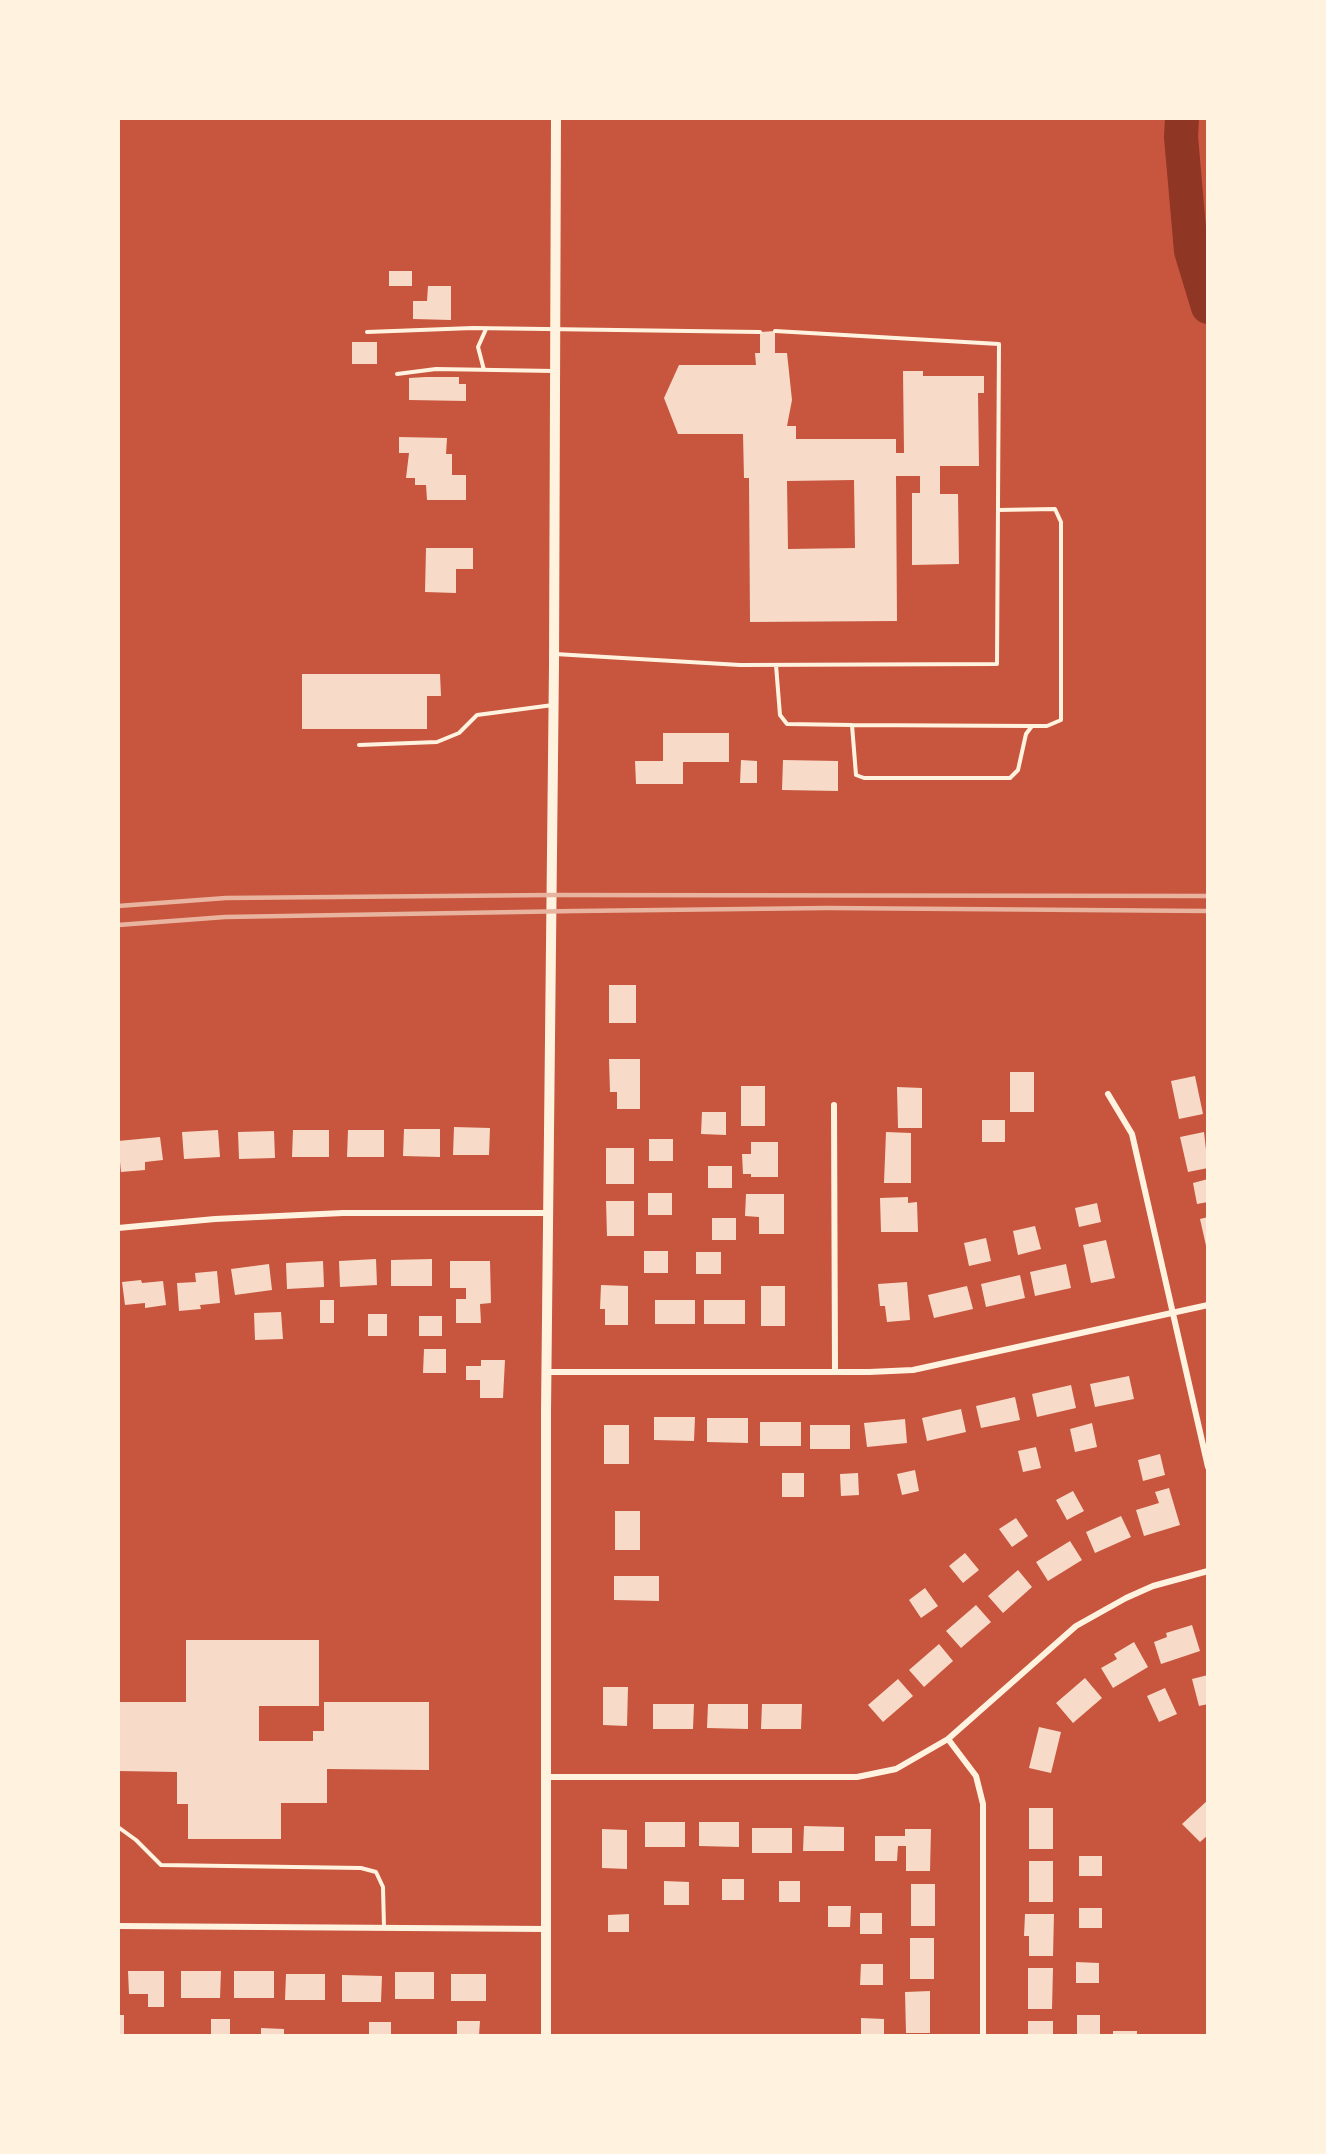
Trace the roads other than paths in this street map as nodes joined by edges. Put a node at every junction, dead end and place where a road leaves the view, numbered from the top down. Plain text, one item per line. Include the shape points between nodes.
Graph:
1 (556, 118) edge
2 (486, 329) junction
3 (555, 330) junction
4 (367, 332) dead end
5 (760, 332) dead end
6 (775, 332) dead end
7 (484, 370) junction
8 (555, 371) junction
9 (397, 374) dead end
10 (998, 510) junction
11 (554, 654) junction
12 (776, 665) junction
13 (554, 705) junction
14 (852, 725) junction
15 (1032, 726) junction
16 (358, 745) dead end
17 (1108, 1094) dead end
18 (834, 1104) dead end
19 (548, 1213) junction
20 (118, 1228) edge
21 (1208, 1305) edge
22 (1174, 1312) junction
23 (547, 1372) junction
24 (835, 1372) junction
25 (1208, 1467) edge
26 (1208, 1571) edge
27 (948, 1739) junction
28 (546, 1777) junction
29 (118, 1827) edge
30 (118, 1926) edge
31 (384, 1928) junction
32 (547, 1929) junction
33 (546, 2036) edge
34 (983, 2036) edge

1 - 3 street
2 - 3 lane
2 - 4 lane
2 - 7 lane via 478,347
3 - 5 lane
3 - 8 street
6 - 10 lane via 999,344
7 - 8 lane
7 - 9 lane via 419,369
8 - 11 street
10 - 12 lane via 997,664
10 - 15 lane via 1055,509 1060,522 1061,720 1047,726
11 - 12 lane
11 - 13 street
12 - 14 lane via 780,715 787,724
13 - 16 lane via 477,714 459,733 437,742
13 - 19 street
14 - 15 lane
14 - 15 lane via 856,775 864,778 1010,778 1018,770 1026,734
17 - 22 street via 1132,1134
18 - 24 street
19 - 20 street via 284,1215
19 - 23 street
21 - 22 street
22 - 24 street via 913,1370
22 - 25 street
23 - 24 street
23 - 28 street
26 - 27 street via 1152,1586 1076,1626
27 - 28 street via 908,1764 857,1777
27 - 34 street via 976,1776 983,1804
28 - 32 street
29 - 31 lane via 161,1865 361,1868 376,1872 383,1887
30 - 31 street
31 - 32 street
32 - 33 street

